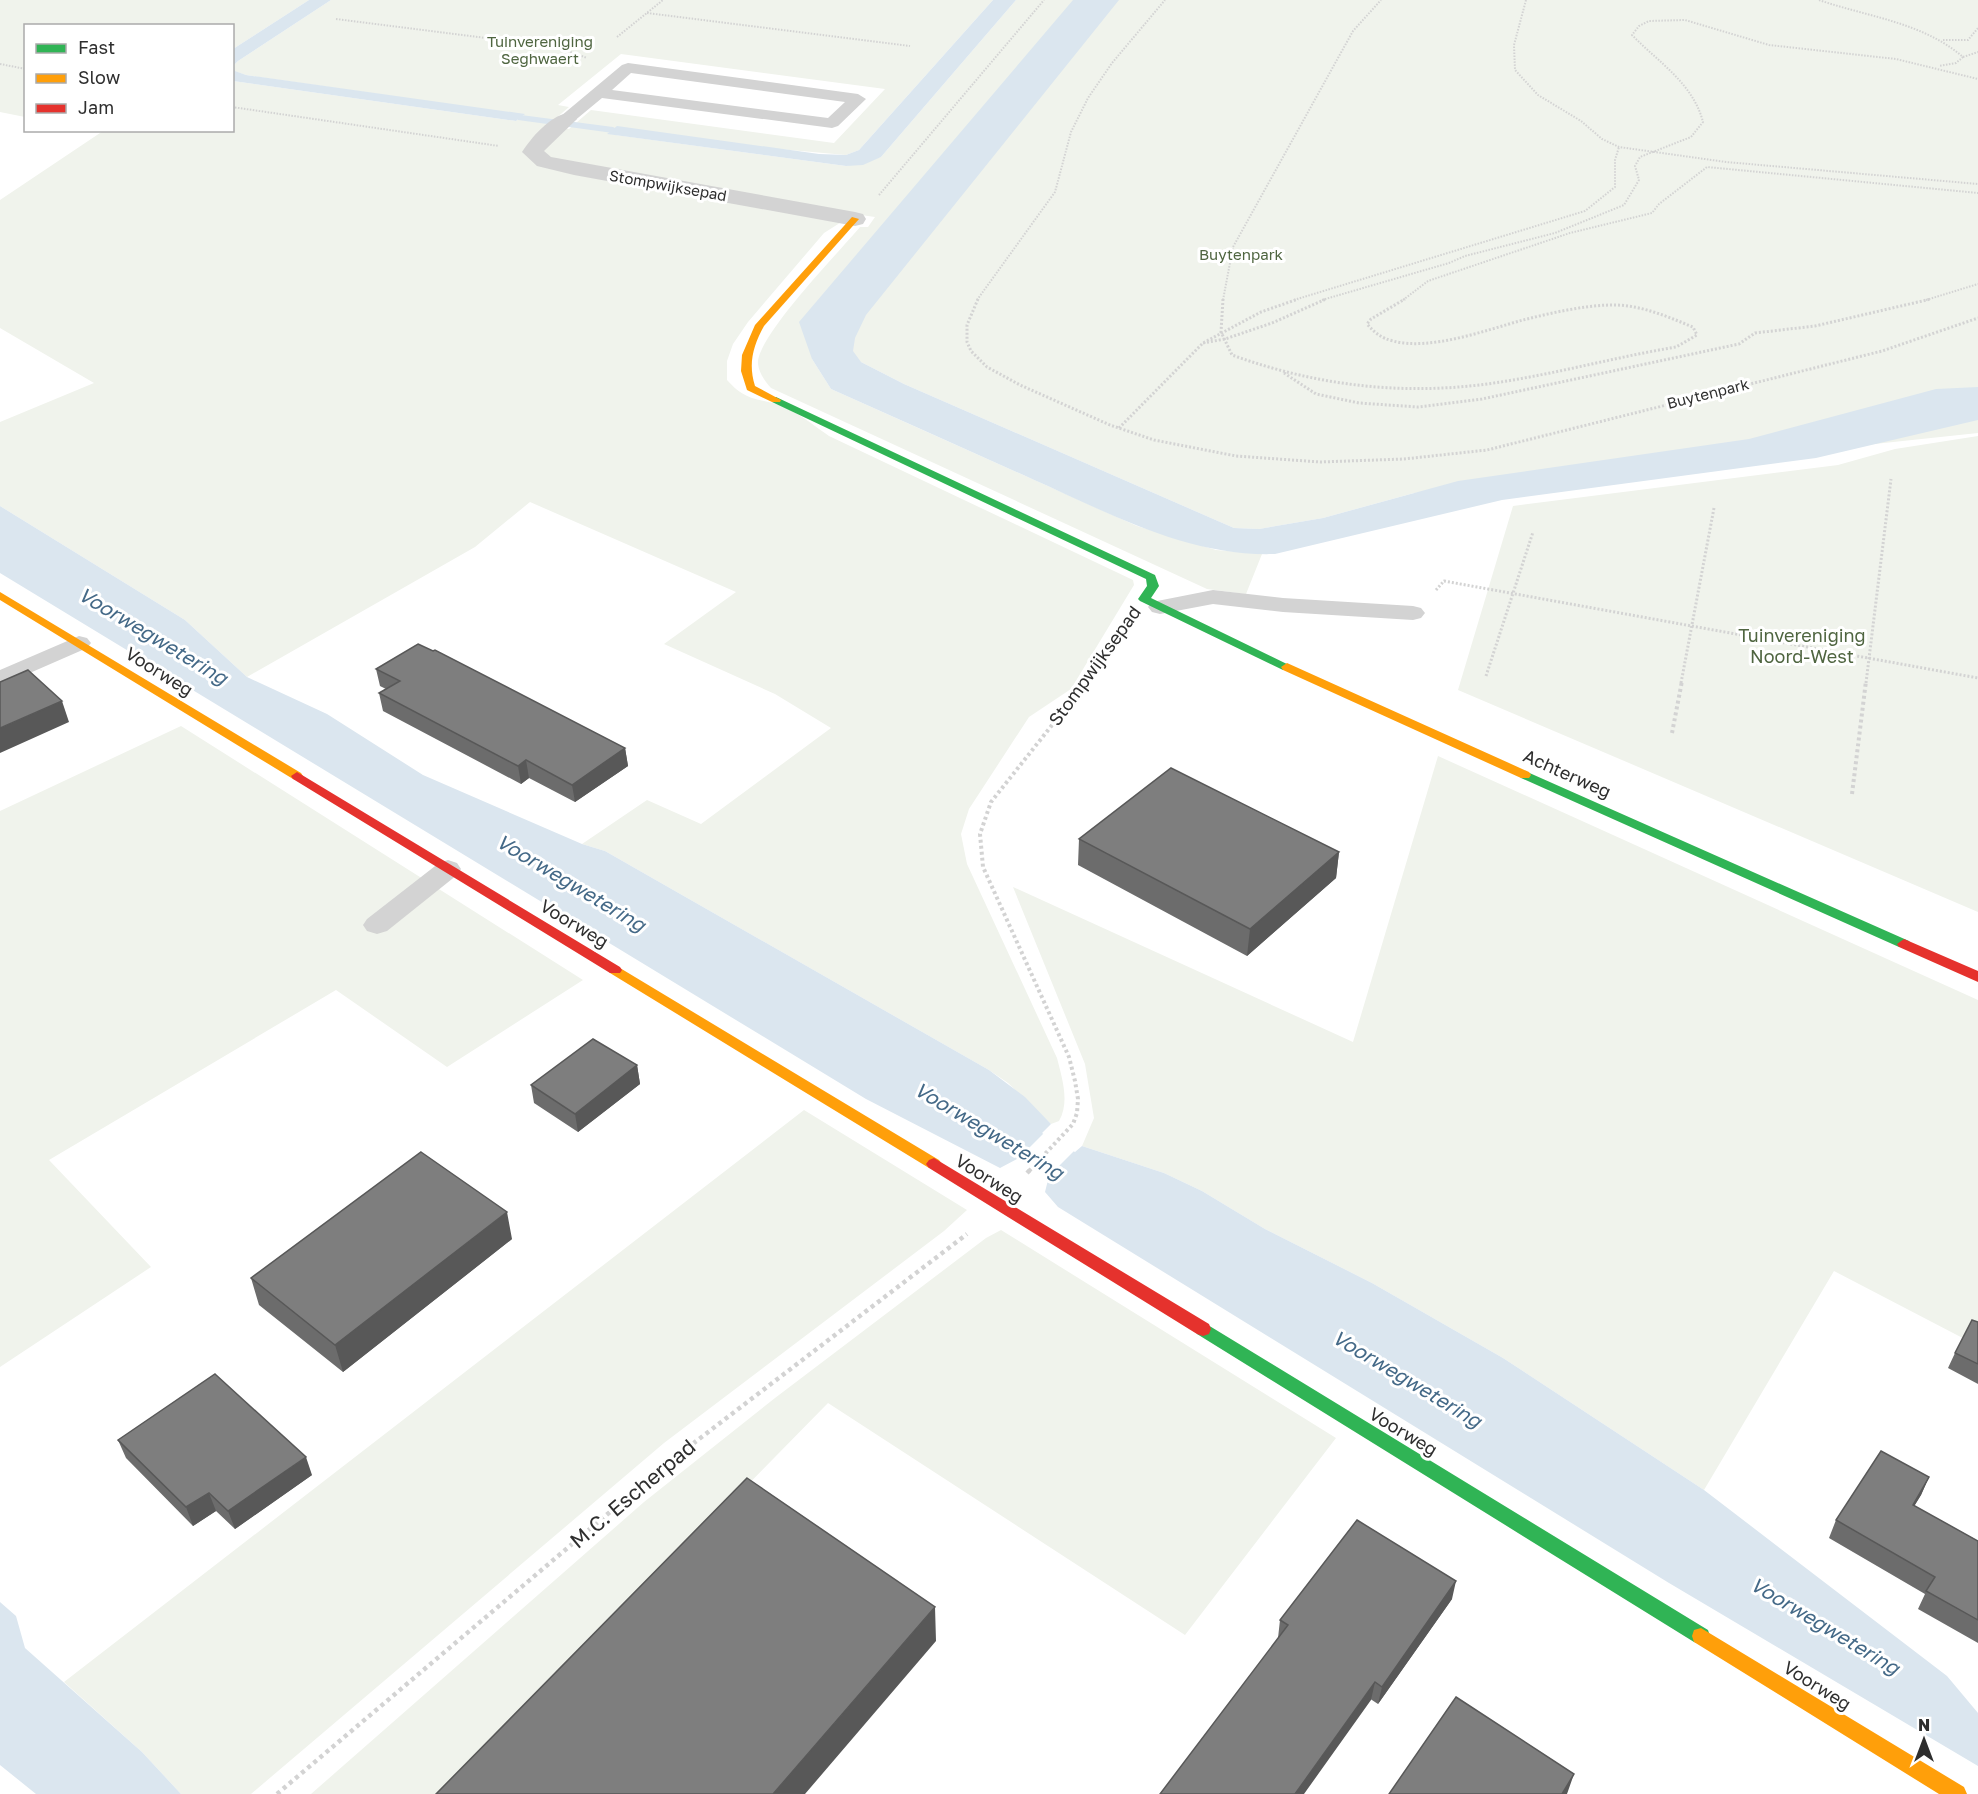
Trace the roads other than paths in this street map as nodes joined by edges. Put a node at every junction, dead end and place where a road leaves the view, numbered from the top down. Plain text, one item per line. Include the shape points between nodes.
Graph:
1 (599, 93) junction
2 (567, 119) joint
3 (855, 219) joint
4 (0, 595) edge
5 (1152, 603) junction
6 (1413, 613) road end
7 (79, 643) junction
8 (0, 680) edge
9 (448, 869) junction
10 (377, 925) dead end
11 (1978, 977) edge
12 (1958, 1794) edge

1 - 1 lane via 832,123 858,99 628,68
1 - 2 lane
2 - 3 street, Stompwijksepad via 532,152 544,162
3 - 5 street, Stompwijksepad via 752,338 744,374 751,388 1151,577
4 - 7 street, Voorweg
5 - 6 lane via 1213,597
5 - 11 street, Achterweg via 1385,712
7 - 8 lane
7 - 9 street, Voorweg
9 - 10 lane
9 - 12 street, Voorweg via 769,1062

